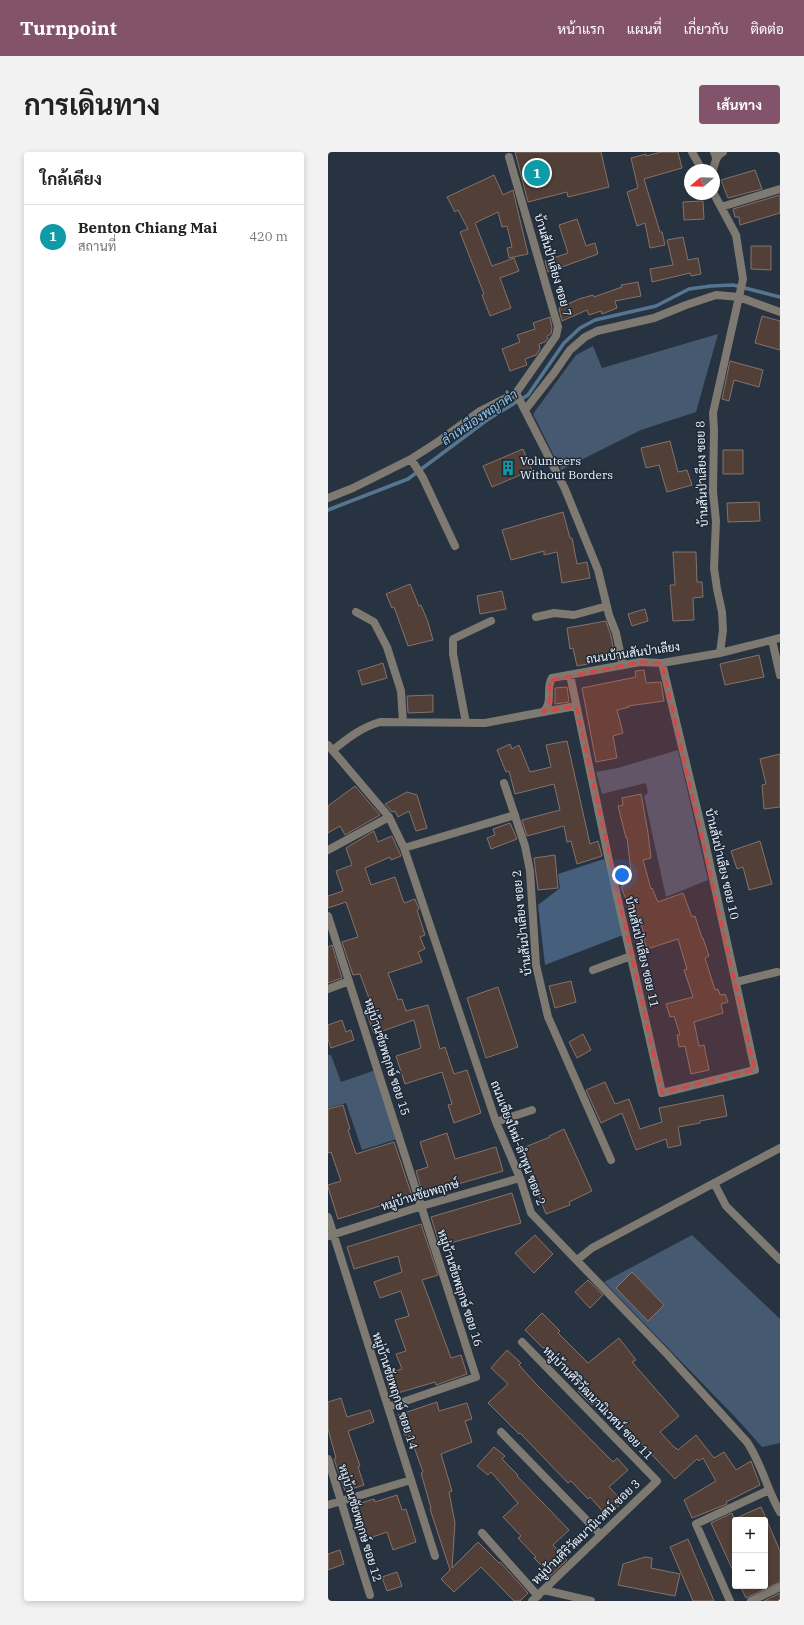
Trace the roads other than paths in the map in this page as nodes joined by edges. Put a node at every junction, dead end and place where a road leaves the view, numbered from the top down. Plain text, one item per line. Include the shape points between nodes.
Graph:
1 (692, 152) edge
2 (723, 152) edge
3 (714, 156) edge
4 (509, 157) dead end
5 (699, 164) edge
6 (780, 189) edge
7 (717, 200) edge
8 (721, 207) junction
9 (740, 293) junction
10 (780, 312) edge
11 (516, 394) junction
12 (523, 407) junction
13 (411, 459) junction
14 (328, 498) edge
15 (455, 546) dead end
16 (607, 606) junction
17 (356, 612) dead end
18 (536, 617) dead end
19 (491, 621) dead end
20 (776, 639) edge
21 (720, 653) junction
22 (662, 663) junction
23 (623, 665) junction
24 (570, 675) junction
25 (780, 675) edge
26 (576, 706) junction
27 (543, 712) junction
28 (403, 722) junction
29 (466, 722) junction
30 (331, 748) edge
31 (504, 783) dead end
32 (515, 815) junction
33 (389, 817) junction
34 (404, 848) junction
35 (328, 850) edge
36 (328, 916) edge
37 (631, 956) junction
38 (593, 970) dead end
39 (777, 972) dead end
40 (350, 981) junction
41 (736, 982) junction
42 (328, 989) edge
43 (755, 1070) joint
44 (532, 1110) dead end
45 (496, 1122) junction
46 (780, 1148) edge
47 (611, 1160) dead end
48 (520, 1178) junction
49 (714, 1183) junction
50 (422, 1206) junction
51 (328, 1217) edge
52 (331, 1235) edge
53 (577, 1260) junction
54 (780, 1260) edge
55 (522, 1342) dead end
56 (388, 1408) junction
57 (502, 1432) dead end
58 (328, 1458) edge
59 (411, 1480) junction
60 (657, 1481) joint
61 (769, 1490) junction
62 (341, 1502) junction
63 (328, 1506) edge
64 (780, 1512) edge
65 (482, 1533) dead end
66 (600, 1535) junction
67 (435, 1556) dead end
68 (780, 1587) edge
69 (370, 1595) dead end
70 (538, 1596) edge
71 (592, 1601) edge
72 (730, 1601) edge
73 (751, 1601) edge

1 - 5 street
2 - 3 street
4 - 11 street, บ้านสันป่าเลียง ซอย 7 via 558,327 556,336
6 - 8 street
7 - 8 street
8 - 9 street, บ้านสันป่าเลียง ซอย 8 via 736,235 743,279
9 - 10 street
9 - 12 street via 716,295 654,318 585,337 570,350
9 - 21 street, บ้านสันป่าเลียง ซอย 8 via 713,413 713,492 716,521 714,568 723,630
11 - 12 street
11 - 13 street via 480,411
12 - 16 street via 565,489 598,570
13 - 14 street
13 - 15 street via 423,478
16 - 18 street via 574,615 554,613
16 - 23 street
17 - 28 street via 374,622 387,647 401,692
19 - 29 street via 453,639
20 - 21 street, ถนนบ้านสันป่าเลียง
20 - 25 street
21 - 22 street, ถนนบ้านสันป่าเลียง
22 - 23 street, ถนนบ้านสันป่าเลียง via 640,662
22 - 41 street, บ้านสันป่าเลียง ซอย 10
23 - 24 street, ถนนบ้านสันป่าเลียง
24 - 26 street, บ้านสันป่าเลียง ซอย 11
24 - 27 street, ถนนบ้านสันป่าเลียง via 550,680 549,704
26 - 27 street
26 - 37 street, บ้านสันป่าเลียง ซอย 11
27 - 29 street via 485,723
28 - 29 street
28 - 30 street via 380,722 371,725
30 - 33 street, ถนนเชียงใหม่-ลำพูน ซอย 2
31 - 32 street, บ้านสันป่าเลียง ซอย 2
32 - 34 street
32 - 47 street, บ้านสันป่าเลียง ซอย 2 via 530,870 536,965 548,1017
33 - 34 street, ถนนเชียงใหม่-ลำพูน ซอย 2
33 - 35 street
34 - 45 street, ถนนเชียงใหม่-ลำพูน ซอย 2
36 - 40 street, หมู่บ้านชัยพฤกษ์ ซอย 15
37 - 38 street
37 - 43 street, บ้านสันป่าเลียง ซอย 11 via 662,1093
39 - 41 street
40 - 42 street
40 - 50 street, หมู่บ้านชัยพฤกษ์ ซอย 15
41 - 43 street, บ้านสันป่าเลียง ซอย 10
44 - 45 street
45 - 48 street, ถนนเชียงใหม่-ลำพูน ซอย 2
46 - 49 street
48 - 50 street, หมู่บ้านชัยพฤกษ์
48 - 53 street, ถนนเชียงใหม่-ลำพูน ซอย 2 via 531,1213
49 - 53 street via 592,1248
49 - 54 street via 726,1206
50 - 52 street, หมู่บ้านชัยพฤกษ์
50 - 56 street, หมู่บ้านชัยพฤกษ์ ซอย 16 via 476,1377
51 - 52 street, หมู่บ้านชัยพฤกษ์ ซอย 14
52 - 56 street, หมู่บ้านชัยพฤกษ์ ซอย 14
53 - 61 street, ถนนเชียงใหม่-ลำพูน ซอย 2 via 747,1442
55 - 60 street, หมู่บ้านศิริวัฒนานิเวศน์ ซอย 11
56 - 59 street, หมู่บ้านชัยพฤกษ์ ซอย 14
57 - 66 street
58 - 62 street, หมู่บ้านชัยพฤกษ์ ซอย 12
59 - 62 street
59 - 67 street, หมู่บ้านชัยพฤกษ์ ซอย 14
60 - 66 street, หมู่บ้านศิริวัฒนานิเวศน์ ซอย 3
61 - 64 street, ถนนเชียงใหม่-ลำพูน ซอย 2
61 - 72 street via 696,1524
62 - 63 street
62 - 69 street, หมู่บ้านชัยพฤกษ์ ซอย 12
65 - 70 street
66 - 70 street, หมู่บ้านศิริวัฒนานิเวศน์ ซอย 3
68 - 73 street
70 - 71 street

